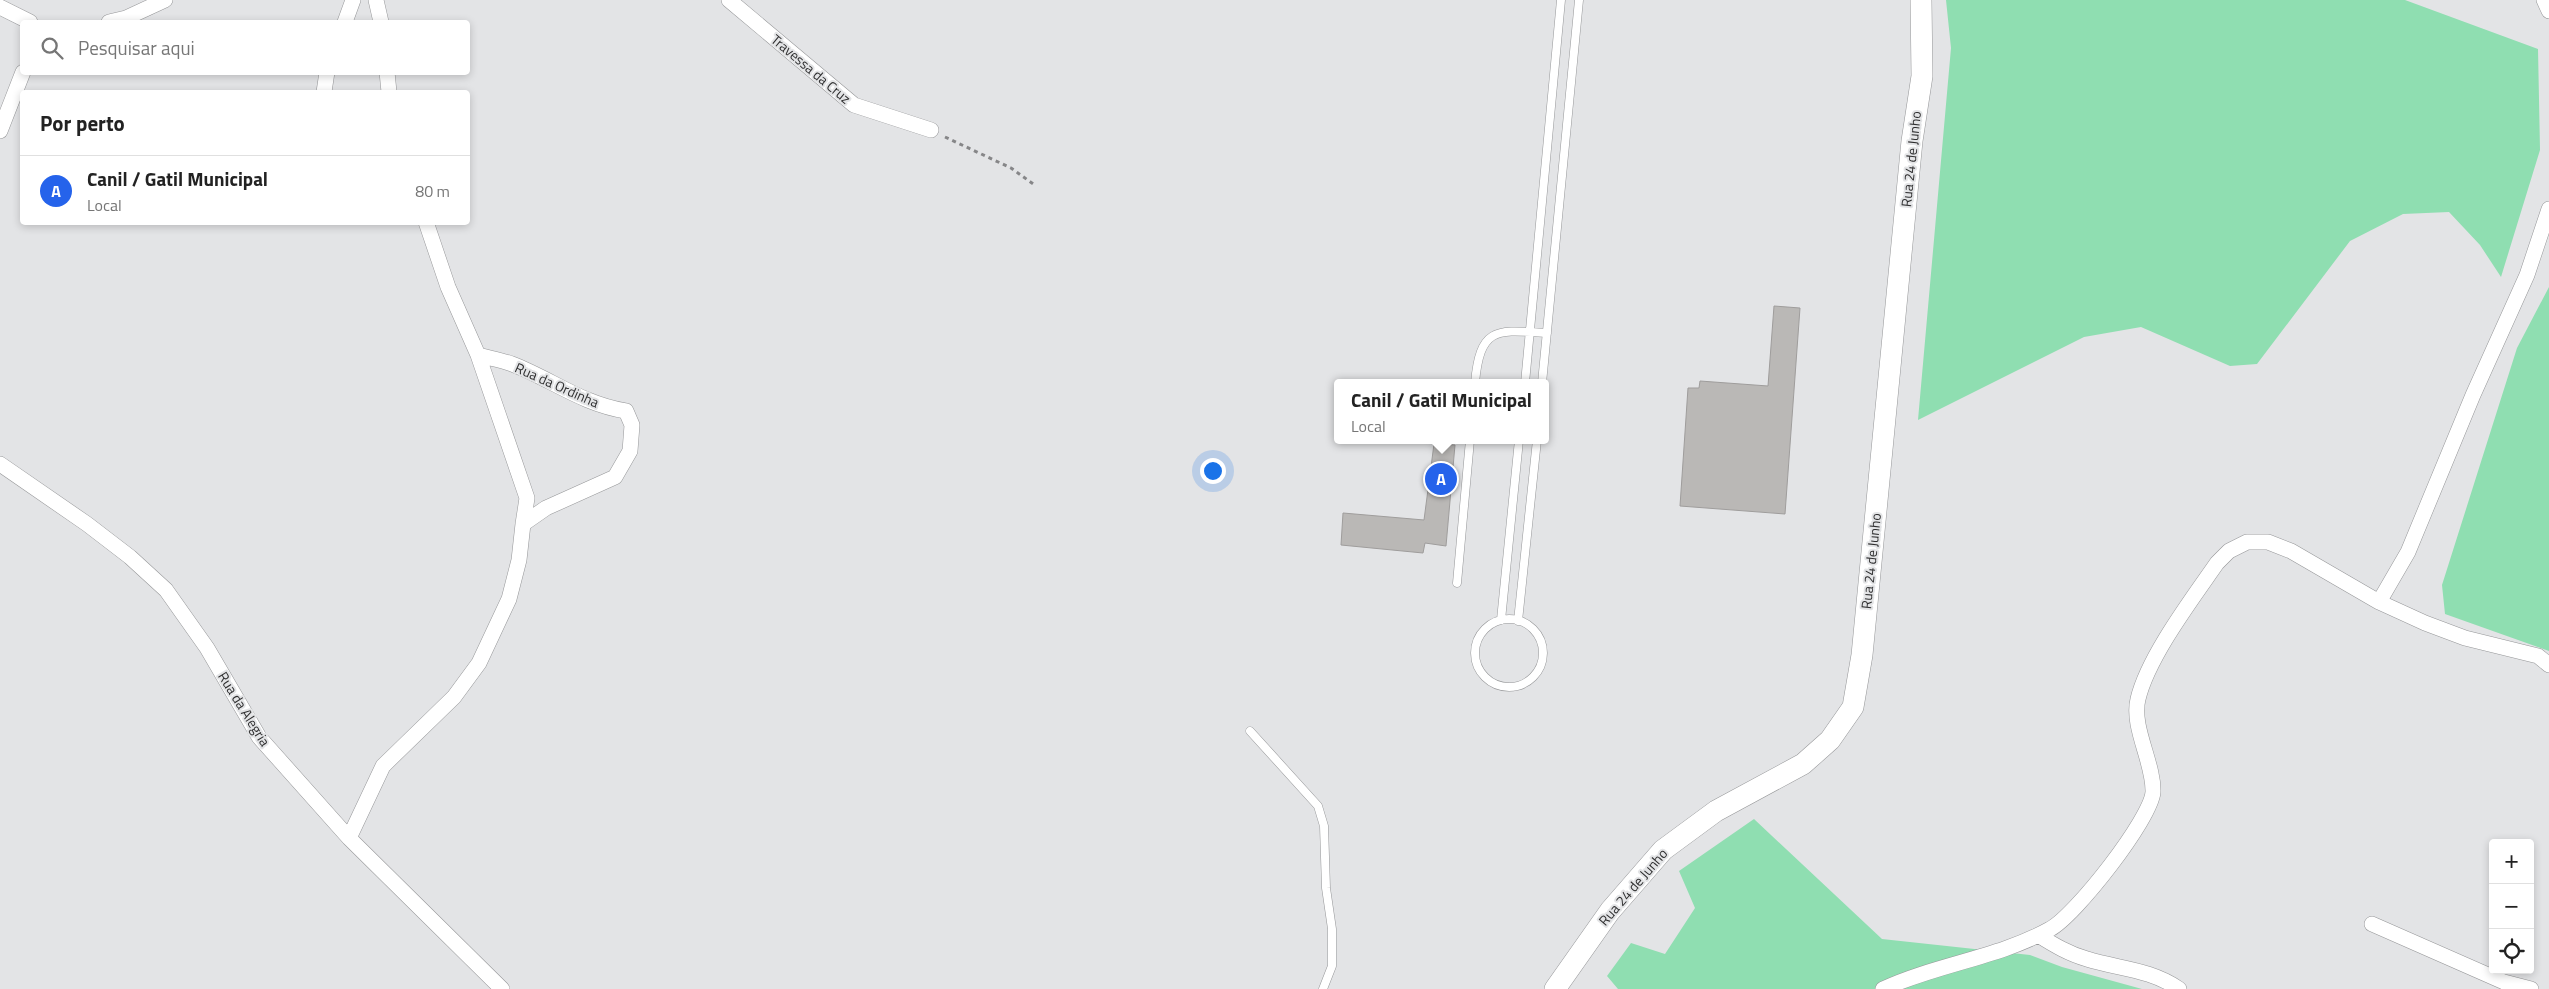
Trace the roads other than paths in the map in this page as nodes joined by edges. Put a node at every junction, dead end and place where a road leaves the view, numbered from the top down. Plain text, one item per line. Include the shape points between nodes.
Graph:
1 (165, 0) edge
2 (353, 0) edge
3 (376, 0) edge
4 (729, 0) edge
5 (1561, 0) edge
6 (1579, 0) edge
7 (1921, 0) edge
8 (2544, 0) edge
9 (0, 7) edge
10 (2549, 11) edge
11 (26, 20) edge
12 (118, 20) edge
13 (346, 20) edge
14 (381, 20) edge
15 (22, 75) edge
16 (327, 75) edge
17 (387, 75) edge
18 (324, 90) edge
19 (389, 90) edge
20 (931, 130) road end
21 (0, 131) edge
22 (2549, 209) edge
23 (427, 225) edge
24 (1530, 332) junction
25 (1548, 333) junction
26 (478, 355) junction
27 (1475, 379) edge
28 (1525, 379) edge
29 (1542, 379) edge
30 (1470, 444) edge
31 (1519, 444) edge
32 (1537, 444) edge
33 (0, 464) edge
34 (523, 524) junction
35 (1457, 583) dead end
36 (2379, 602) junction
37 (1501, 620) junction
38 (1518, 620) junction
39 (2549, 664) edge
40 (1250, 731) dead end
41 (349, 838) junction
42 (2372, 924) dead end
43 (2038, 935) junction
44 (2499, 985) edge
45 (502, 989) edge
46 (1323, 989) edge
47 (1555, 989) edge
48 (1883, 989) edge
49 (2179, 989) edge
50 (2531, 989) edge

1 - 12 street
2 - 13 street
3 - 14 street
4 - 20 street, Travessa da Cruz via 854,105
5 - 24 lane
6 - 25 lane
7 - 47 main road, Rua 24 de Junho via 1922,76 1912,140 1862,655 1853,706 1830,740 1803,764 1716,811 1663,850 1610,911
8 - 10 street
9 - 11 street
15 - 21 street
16 - 18 street
17 - 19 street
22 - 36 street via 2526,275 2408,552
23 - 26 street via 448,287
24 - 25 lane
24 - 27 lane via 1504,331 1485,342 1477,361
24 - 28 lane
25 - 29 lane
26 - 34 street via 527,498
26 - 34 street, Rua da Ordinha via 512,364 578,397 626,411 632,424 630,451 615,477 546,508
30 - 35 lane
31 - 37 lane
32 - 38 lane
33 - 41 street, Rua da Alegria via 130,557 166,590 207,648 259,737
34 - 41 street via 510,600 479,663 454,697 382,766
36 - 39 street via 2465,638 2538,656
36 - 43 street via 2290,550 2268,542 2247,542 2229,551 2192,598 2146,673 2137,702 2153,792 2149,808 2138,829 2071,914
37 - 38 lane
37 - 38 lane via 1482,632 1475,654 1483,675 1502,687 1525,684 1534,677 1543,656 1539,639 1529,626
40 - 46 lane via 1318,806 1324,826 1332,966
41 - 45 street, Rua da Alegria
42 - 44 street
43 - 48 street
43 - 49 street via 2061,950 2087,960 2142,971 2165,979
44 - 50 street

